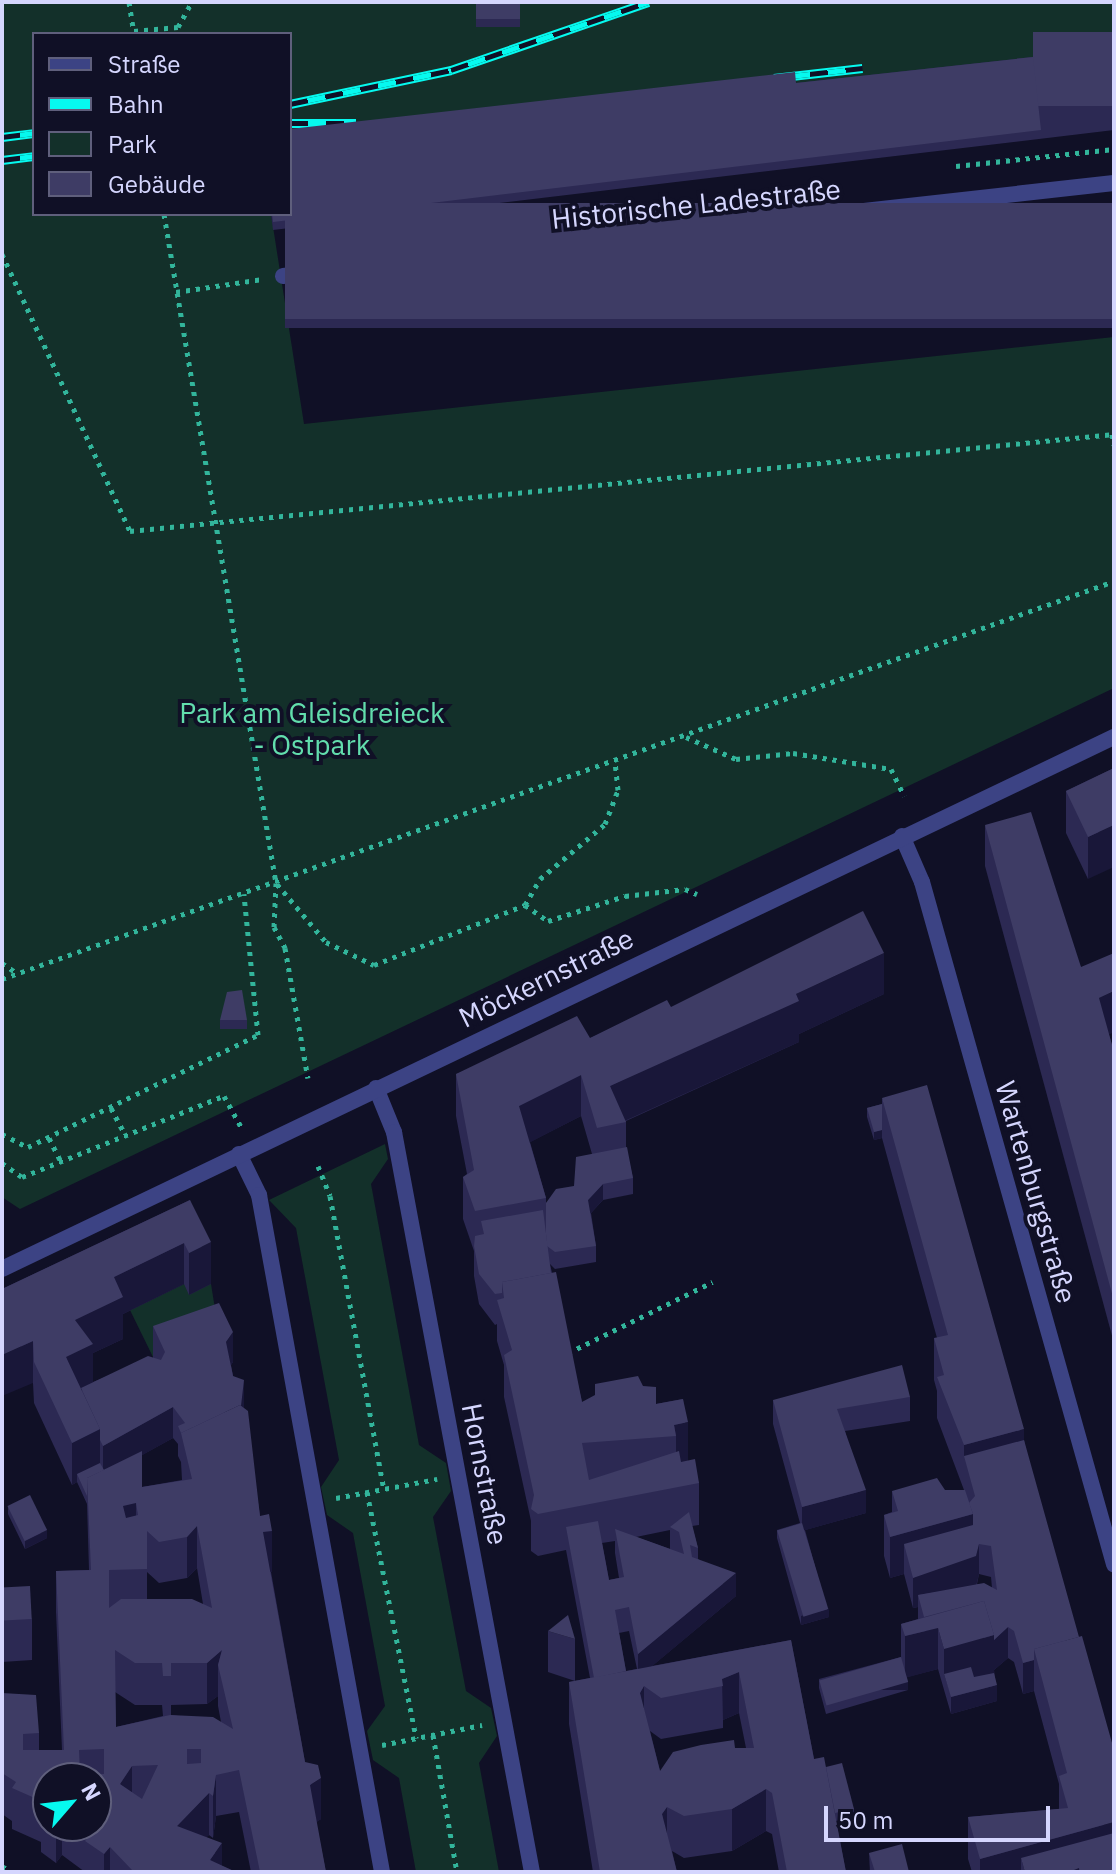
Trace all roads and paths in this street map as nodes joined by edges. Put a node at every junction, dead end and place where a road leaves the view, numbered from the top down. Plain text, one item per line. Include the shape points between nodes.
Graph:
1 (129, 2) edge
2 (192, 2) edge
3 (134, 32) edge
4 (141, 32) edge
5 (1114, 149) edge
6 (956, 166) dead end
7 (1114, 183) edge
8 (164, 216) edge
9 (2, 254) edge
10 (283, 276) joint
11 (176, 292) junction
12 (1113, 434) edge
13 (1114, 445) edge
14 (215, 525) junction
15 (1114, 581) edge
16 (685, 737) junction
17 (1114, 737) edge
18 (615, 762) junction
19 (904, 796) dead end
20 (902, 836) junction
21 (276, 883) junction
22 (244, 894) junction
23 (697, 894) dead end
24 (525, 905) junction
25 (2, 963) edge
26 (17, 974) junction
27 (2, 979) edge
28 (308, 1078) dead end
29 (376, 1088) junction
30 (111, 1108) junction
31 (236, 1116) dead end
32 (2, 1134) edge
33 (125, 1134) junction
34 (49, 1138) junction
35 (239, 1154) junction
36 (60, 1160) junction
37 (2, 1163) edge
38 (318, 1166) dead end
39 (2, 1269) edge
40 (712, 1282) dead end
41 (568, 1353) edge
42 (459, 1475) junction
43 (384, 1489) junction
44 (367, 1492) junction
45 (315, 1502) junction
46 (1114, 1564) edge
47 (504, 1721) junction
48 (432, 1735) junction
49 (416, 1738) junction
50 (359, 1749) junction
51 (2, 1866) edge
52 (11, 1872) edge
53 (382, 1872) edge
54 (457, 1872) edge
55 (532, 1872) edge

1 - 3 path
2 - 4 path via 178,27
5 - 6 path
7 - 10 street, Historische Ladestraße
8 - 11 path
9 - 14 path via 130,531
10 - 11 path
11 - 14 path
12 - 13 path
12 - 14 path
14 - 21 path
15 - 16 path
16 - 18 path
16 - 19 path via 736,759 793,753 891,769
17 - 20 street, Möckernstraße
18 - 21 path
18 - 24 path via 618,790 605,824 540,879
20 - 29 street, Möckernstraße
20 - 46 street, Wartenburgstraße via 922,882
21 - 22 path
21 - 24 path via 326,942 374,965
21 - 28 path via 274,927 285,948
22 - 26 path
22 - 30 path via 258,1035
23 - 24 path via 685,889 625,896 548,921
25 - 26 path
26 - 27 path
29 - 35 street, Möckernstraße
29 - 42 street, Hornstraße via 394,1132
30 - 33 path
30 - 34 path
31 - 33 path via 224,1096
32 - 34 path via 28,1147
33 - 36 path
34 - 36 path
35 - 39 street, Möckernstraße
35 - 45 street via 259,1195
36 - 37 path via 22,1177
38 - 43 path via 330,1196
40 - 41 path
42 - 43 path
42 - 47 street, Hornstraße
43 - 44 path
44 - 45 path
44 - 49 path
45 - 50 street
47 - 48 path
47 - 55 street, Hornstraße
48 - 49 path
48 - 54 path
49 - 50 path
50 - 53 street
51 - 52 path

